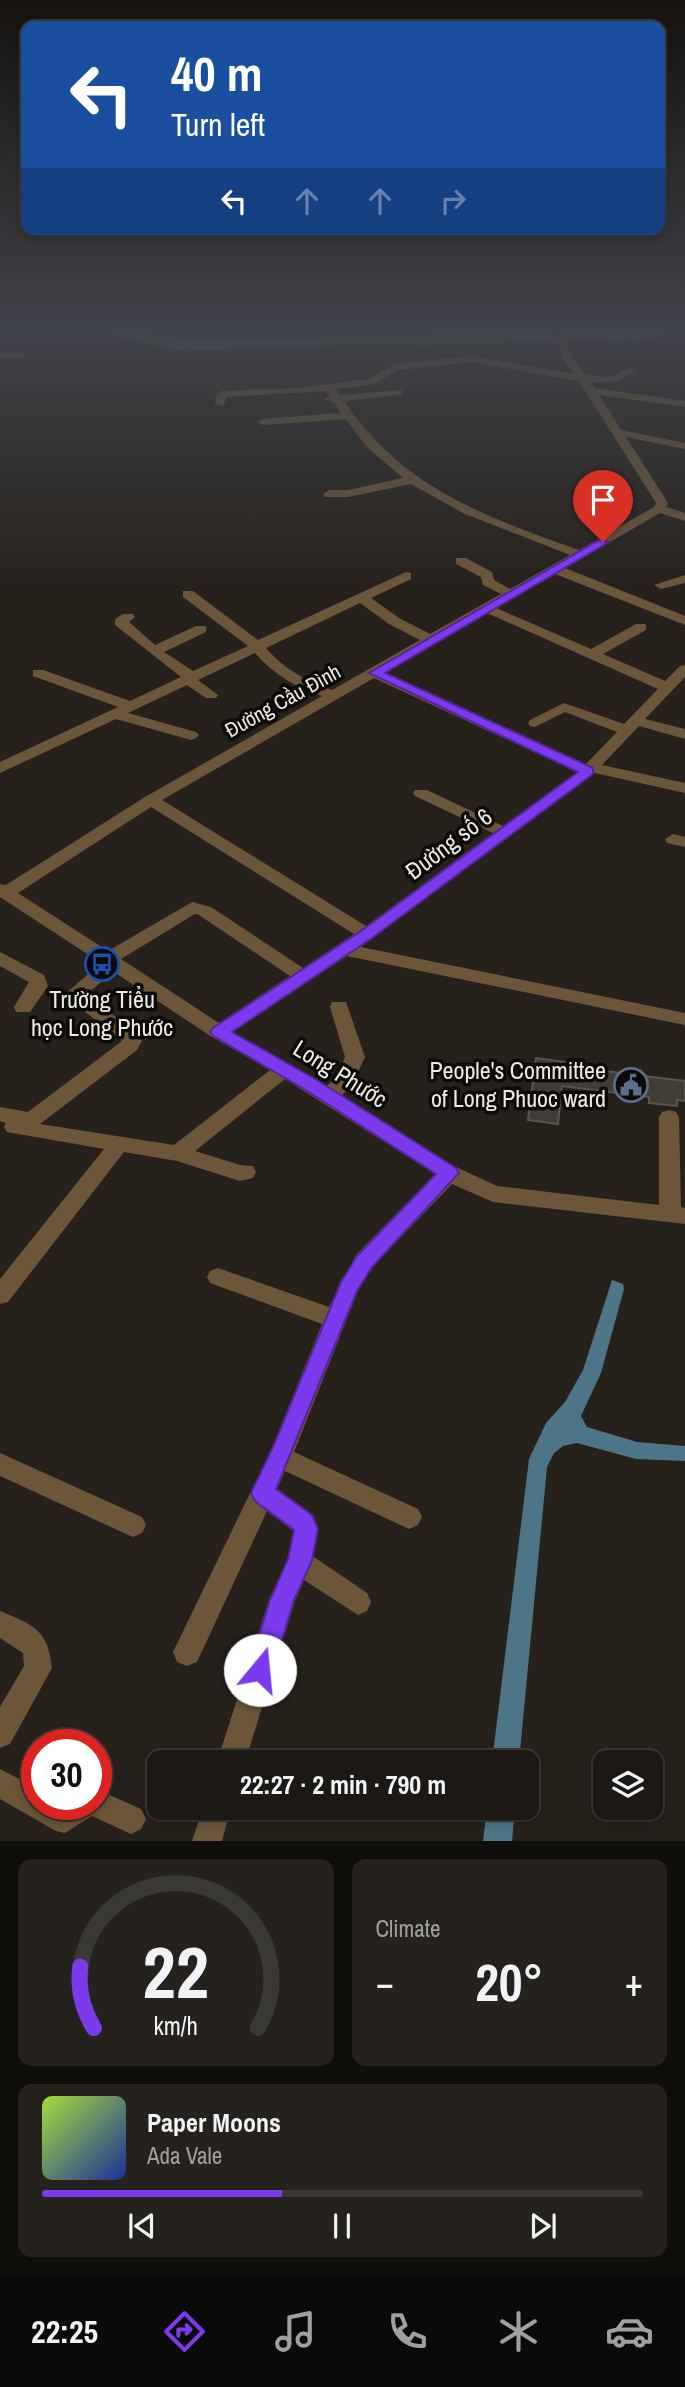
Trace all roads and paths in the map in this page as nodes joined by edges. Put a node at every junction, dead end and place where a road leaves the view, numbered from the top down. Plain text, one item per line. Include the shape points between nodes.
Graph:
1 (336, 417) edge
2 (350, 417) edge
3 (607, 417) edge
4 (263, 422) dead end
5 (616, 432) junction
6 (685, 446) edge
7 (413, 480) junction
8 (330, 494) dead end
9 (659, 509) junction
10 (685, 517) edge
11 (582, 555) junction
12 (461, 561) dead end
13 (556, 570) junction
14 (406, 576) dead end
15 (685, 579) edge
16 (661, 585) dead end
17 (188, 594) dead end
18 (512, 595) junction
19 (360, 597) junction
20 (488, 609) junction
21 (128, 617) dead end
22 (685, 621) edge
23 (641, 627) dead end
24 (201, 629) dead end
25 (432, 641) junction
26 (257, 646) junction
27 (154, 651) junction
28 (593, 654) junction
29 (685, 669) edge
30 (38, 673) dead end
31 (375, 673) junction
32 (190, 678) junction
33 (666, 687) junction
34 (211, 695) dead end
35 (335, 696) junction
36 (130, 706) junction
37 (114, 714) junction
38 (535, 723) dead end
39 (631, 725) junction
40 (685, 734) edge
41 (191, 735) dead end
42 (0, 768) edge
43 (590, 769) junction
44 (685, 788) edge
45 (421, 793) dead end
46 (151, 800) junction
47 (505, 834) junction
48 (3, 891) edge
49 (367, 934) junction
50 (344, 949) junction
51 (0, 958) edge
52 (110, 961) junction
53 (304, 976) junction
54 (23, 1007) dead end
55 (339, 1007) dead end
56 (685, 1018) edge
57 (219, 1032) junction
58 (285, 1070) junction
59 (328, 1096) junction
60 (0, 1114) edge
61 (669, 1117) dead end
62 (0, 1125) edge
63 (119, 1144) junction
64 (178, 1153) junction
65 (246, 1172) dead end
66 (449, 1173) junction
67 (677, 1215) edge
68 (218, 1278) dead end
69 (0, 1295) edge
70 (335, 1319) junction
71 (279, 1458) junction
72 (0, 1464) edge
73 (263, 1493) junction
74 (409, 1517) dead end
75 (133, 1525) dead end
76 (300, 1560) junction
77 (358, 1602) dead end
78 (0, 1624) edge
79 (187, 1652) dead end
80 (0, 1734) edge
81 (235, 1750) edge
82 (0, 1783) edge
83 (21, 1795) edge
84 (112, 1810) edge
85 (131, 1819) dead end
86 (213, 1820) edge
87 (207, 1841) edge

1 - 4 street
2 - 7 street via 372,445
3 - 5 street
5 - 6 street
5 - 9 street via 662,503
7 - 8 street
7 - 11 street via 430,493
9 - 10 street
9 - 11 street, Đường Cầu Đình
11 - 13 street, Đường Cầu Đình
12 - 18 street via 488,575 491,586
13 - 18 street, Đường Cầu Đình
13 - 22 street
14 - 19 street
15 - 16 street
17 - 26 street
18 - 20 street, Đường Cầu Đình
19 - 25 street
19 - 26 street
20 - 25 street, Đường Cầu Đình
20 - 28 street
21 - 27 street via 120,622
23 - 28 street
24 - 27 street
25 - 31 street, Đường Cầu Đình
26 - 32 street
26 - 35 street via 288,676
27 - 32 street
28 - 33 street
29 - 33 street, Đường số 6
30 - 36 street
31 - 35 street, Đường Cầu Đình
31 - 43 street
32 - 34 street
32 - 36 street
33 - 39 street, Đường số 6
35 - 46 street, Đường Cầu Đình
36 - 37 street
37 - 41 street
37 - 42 street
38 - 39 street via 564,707
39 - 40 street
39 - 43 street, Đường số 6
43 - 44 street
43 - 47 street, Đường số 6
45 - 47 street
46 - 48 street, Đường Cầu Đình
46 - 49 street
47 - 49 street, Đường số 6
48 - 52 street, Long Phước
49 - 50 street, Đường số 6
50 - 53 street, Đường số 6
50 - 56 street
51 - 54 street via 38,979 39,986
52 - 53 street via 192,908 205,911
52 - 57 street, Long Phước
52 - 60 street via 73,995 127,1035 130,1045 31,1120
53 - 57 street, Đường số 6
55 - 59 street via 355,1057 345,1080
57 - 58 street, Long Phước
58 - 59 street, Long Phước
58 - 64 street
59 - 66 street, Long Phước
61 - 67 street
62 - 63 street
63 - 64 street
63 - 69 street
64 - 65 street
66 - 67 street, Long Phước via 493,1194
66 - 70 street via 365,1261
68 - 70 street
70 - 71 street
71 - 73 street
71 - 74 street
72 - 75 street
73 - 76 street via 303,1523
73 - 79 street
76 - 77 street
76 - 81 street via 282,1600
78 - 80 street via 36,1647 38,1668
82 - 83 street
84 - 85 street
86 - 87 street

